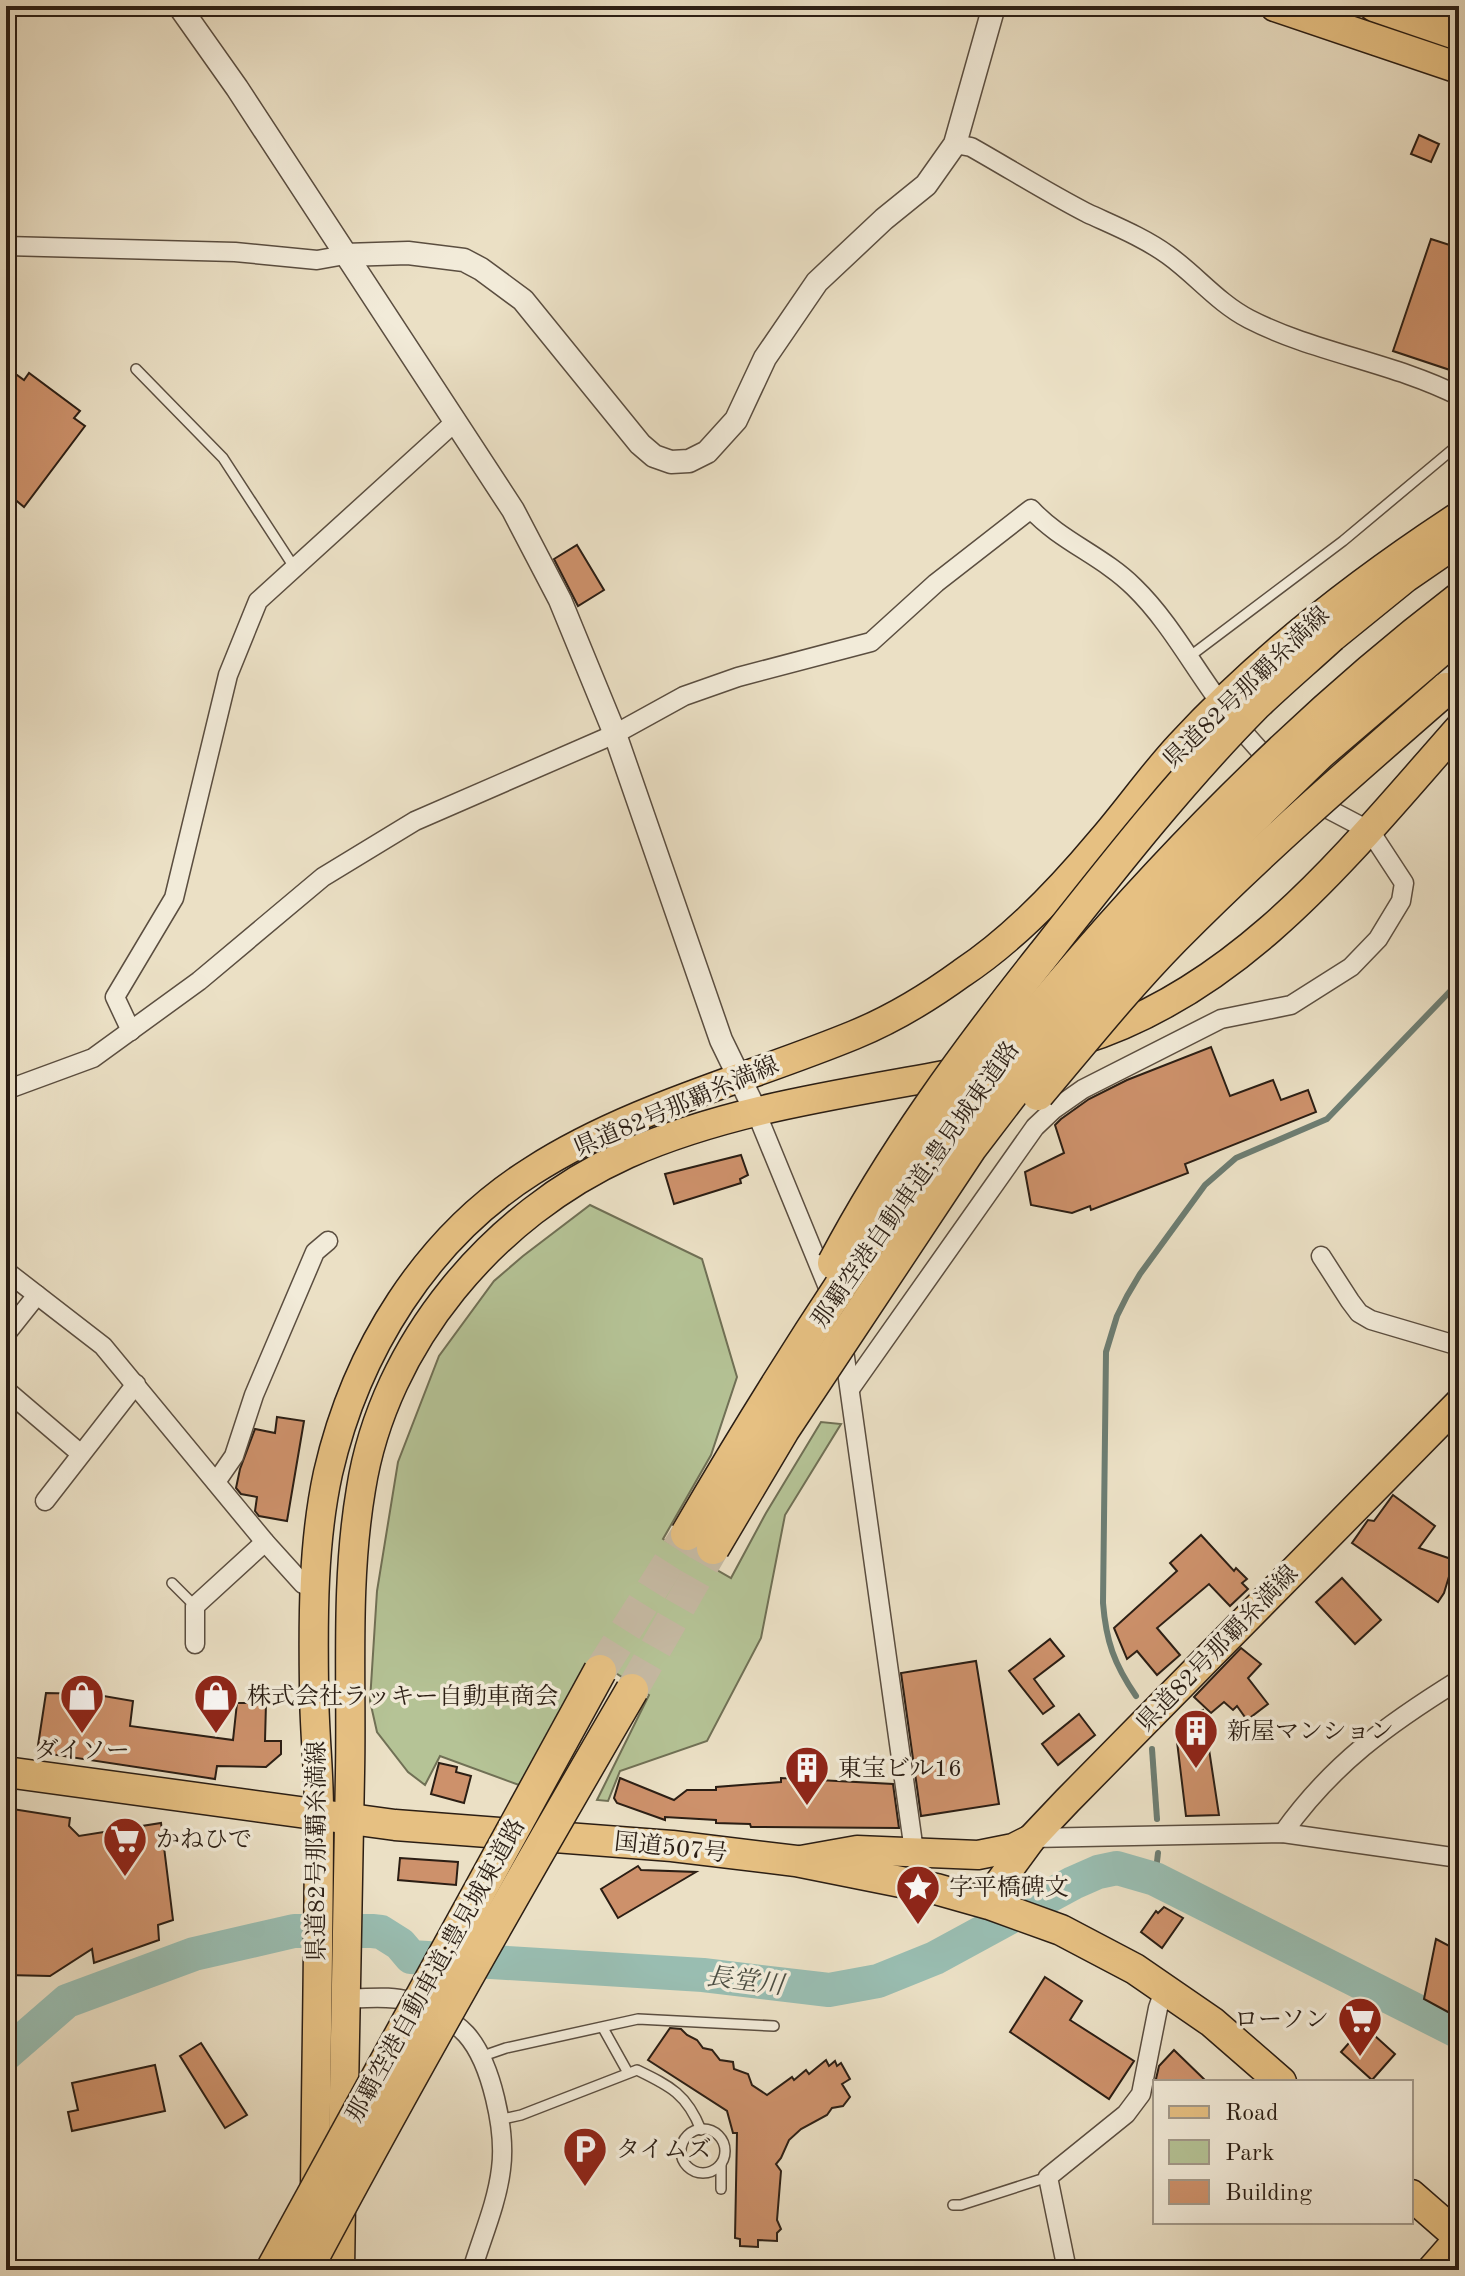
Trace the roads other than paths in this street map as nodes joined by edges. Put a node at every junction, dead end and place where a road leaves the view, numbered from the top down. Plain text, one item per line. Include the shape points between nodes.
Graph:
1 (179, 6) edge
2 (994, 6) edge
3 (1275, 6) edge
4 (1374, 6) edge
5 (1459, 35) edge
6 (1459, 68) edge
7 (955, 144) junction
8 (6, 246) edge
9 (345, 255) junction
10 (136, 369) dead end
11 (1459, 396) edge
12 (455, 422) junction
13 (1459, 444) edge
14 (1459, 516) edge
15 (1459, 539) edge
16 (294, 567) junction
17 (1459, 599) edge
18 (1459, 634) edge
19 (1189, 657) junction
20 (1453, 684) edge
21 (1221, 705) junction
22 (1459, 728) edge
23 (615, 734) junction
24 (1370, 831) junction
25 (131, 1031) junction
26 (740, 1079) junction
27 (6, 1090) edge
28 (756, 1112) junction
29 (328, 1241) dead end
30 (1321, 1256) dead end
31 (6, 1271) edge
32 (37, 1295) junction
33 (6, 1334) edge
34 (1459, 1346) edge
35 (136, 1384) junction
36 (850, 1389) junction
37 (6, 1390) edge
38 (1459, 1403) edge
39 (768, 1424) junction
40 (81, 1454) junction
41 (216, 1482) junction
42 (45, 1501) dead end
43 (700, 1541) tunnel mouth
44 (265, 1542) junction
45 (172, 1583) dead end
46 (315, 1588) junction
47 (195, 1606) junction
48 (195, 1644) dead end
49 (600, 1671) tunnel mouth
50 (1459, 1680) edge
51 (632, 1690) tunnel mouth
52 (6, 1772) edge
53 (319, 1815) junction
54 (349, 1820) junction
55 (1283, 1833) junction
56 (1032, 1838) junction
57 (914, 1851) junction
58 (1459, 1858) edge
59 (796, 1861) junction
60 (987, 1903) junction
61 (347, 1985) junction
62 (1165, 1988) junction
63 (774, 2026) dead end
64 (603, 2028) junction
65 (480, 2057) junction
66 (627, 2071) junction
67 (1279, 2080) edge
68 (498, 2120) junction
69 (701, 2130) junction
70 (721, 2164) junction
71 (1048, 2177) junction
72 (721, 2189) dead end
73 (1413, 2197) edge
74 (953, 2205) dead end
75 (1459, 2237) edge
76 (272, 2270) edge
77 (306, 2270) edge
78 (314, 2270) edge
79 (340, 2270) edge
80 (472, 2270) edge
81 (1067, 2270) edge
82 (1431, 2270) edge

1 - 9 street
2 - 7 street
3 - 6 highway
4 - 5 highway
7 - 9 street via 926,185 817,282 765,358 736,420 707,452 689,461 671,462 640,444 523,300 481,269 464,260 408,253
7 - 11 street via 971,147 1132,233 1246,318
8 - 9 street via 235,252 317,260
9 - 12 street
10 - 16 lane via 223,458
12 - 16 street
12 - 23 street via 513,510 560,600
13 - 19 lane via 1343,541
14 - 21 main road, 県道82号那覇糸満線 via 1328,608
15 - 39 highway, bridge via 1331,636 1256,704 1142,832 1005,1003 868,1199
16 - 25 street via 258,601 228,675 174,898 115,997
17 - 39 highway, 那覇空港自動車道;豊見城東道路, bridge via 1300,733 1179,852 1061,983 950,1126 852,1268
18 - 39 highway, 那覇空港自動車道;豊見城東道路, bridge via 1320,753 1217,853 1062,1028
19 - 21 street
19 - 23 street via 1135,587 1046,526 1031,509 871,642 684,696
20 - 39 highway, bridge via 1288,828 1172,939
21 - 24 street via 1293,790
21 - 26 main road, 県道82号那覇糸満線 via 1043,904 968,970 859,1033
22 - 24 main road, 県道82号那覇糸満線
23 - 25 street via 415,821 323,877
23 - 26 street via 721,1040
24 - 28 main road, 県道82号那覇糸満線 via 1240,956 1138,1018 1009,1064
24 - 36 street via 1404,883 1401,901 1378,939 1351,967 1291,1005 1221,1019 1083,1089 1053,1110 1035,1127
25 - 27 street via 93,1058
26 - 28 street
26 - 46 main road, 県道82号那覇糸満線 via 612,1128 536,1168 477,1213 431,1259 388,1321 346,1414 324,1496
28 - 36 street via 839,1315
28 - 54 main road, 県道82号那覇糸満線 via 625,1155 530,1211 483,1254 434,1314 401,1371 373,1433 354,1540
29 - 41 street via 315,1252 234,1456
30 - 34 street via 1359,1313
31 - 32 street
32 - 33 street
32 - 35 street via 103,1346
35 - 40 street
35 - 41 street
36 - 57 street
37 - 40 street
38 - 56 main road, 県道82号那覇糸満線
39 - 43 highway, 那覇空港自動車道;豊見城東道路, bridge
40 - 42 street
41 - 44 street
44 - 46 street via 303,1584
44 - 47 street
45 - 47 lane
46 - 53 main road, 県道82号那覇糸満線
47 - 48 street
49 - 76 highway, 那覇空港自動車道;豊見城東道路, bridge
50 - 55 street via 1361,1746
51 - 77 highway, 那覇空港自動車道;豊見城東道路, bridge via 507,1902
52 - 53 highway, 国道507号
53 - 54 highway, 国道507号
53 - 78 main road, 県道82号那覇糸満線
54 - 59 highway, 国道507号
54 - 61 main road, 県道82号那覇糸満線
55 - 56 street
55 - 58 street
56 - 57 main road via 993,1854
56 - 60 main road, 県道82号那覇糸満線
57 - 59 main road via 857,1850
59 - 60 highway, 国道507号
60 - 62 highway, 国道507号 via 1061,1930
61 - 65 street via 420,2006 465,2033
61 - 79 main road, 県道82号那覇糸満線
62 - 67 highway, 国道507号
62 - 71 street via 1141,2094 1126,2114
63 - 64 lane via 662,2018
64 - 65 lane
64 - 66 lane
65 - 68 street
66 - 68 lane
66 - 69 lane via 637,2070 678,2092
68 - 80 street via 501,2168
69 - 70 lane via 715,2133 724,2144
69 - 70 lane via 683,2142 684,2163 703,2173
70 - 72 lane
71 - 74 lane
71 - 81 street
73 - 75 highway
75 - 82 main road

